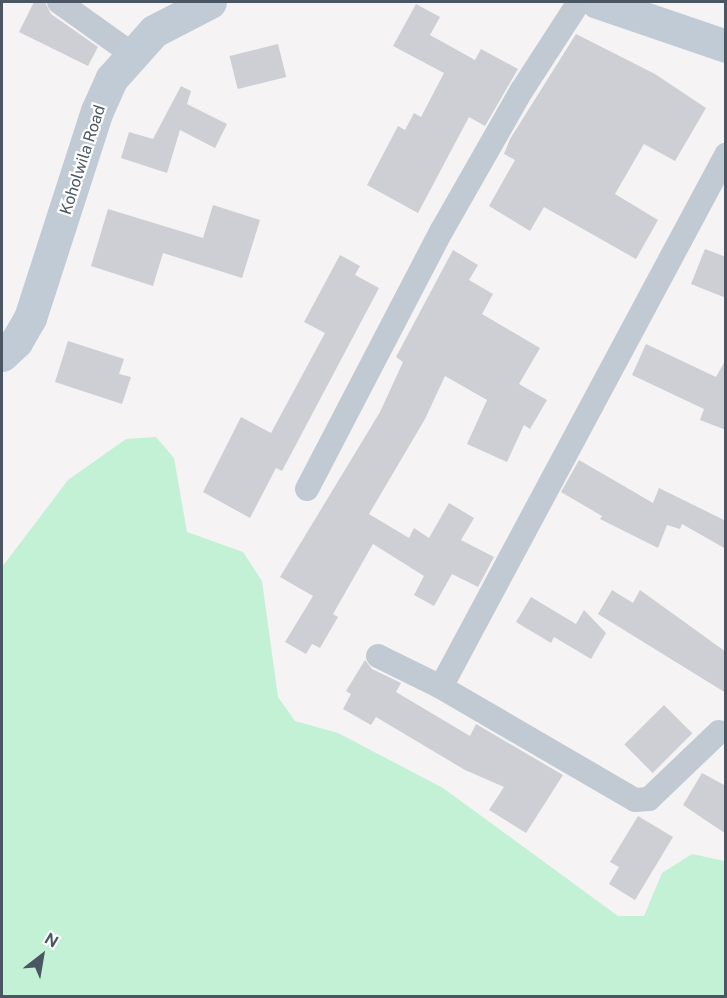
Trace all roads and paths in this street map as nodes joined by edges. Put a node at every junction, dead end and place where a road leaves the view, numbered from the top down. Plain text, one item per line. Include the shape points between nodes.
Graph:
1 (59, 2) edge
2 (210, 2) edge
3 (579, 2) edge
4 (597, 2) edge
5 (726, 46) edge
6 (132, 54) junction
7 (726, 155) edge
8 (2, 355) edge
9 (307, 489) dead end
10 (378, 656) dead end
11 (441, 687) junction
12 (718, 732) dead end

1 - 6 street
2 - 6 street, Koholwila Road via 154,31
3 - 9 street via 522,90 442,230
4 - 5 street
6 - 8 street, Koholwila Road via 112,78 97,111 30,318 16,342
7 - 11 street
10 - 11 street
11 - 12 street via 635,800 649,799

